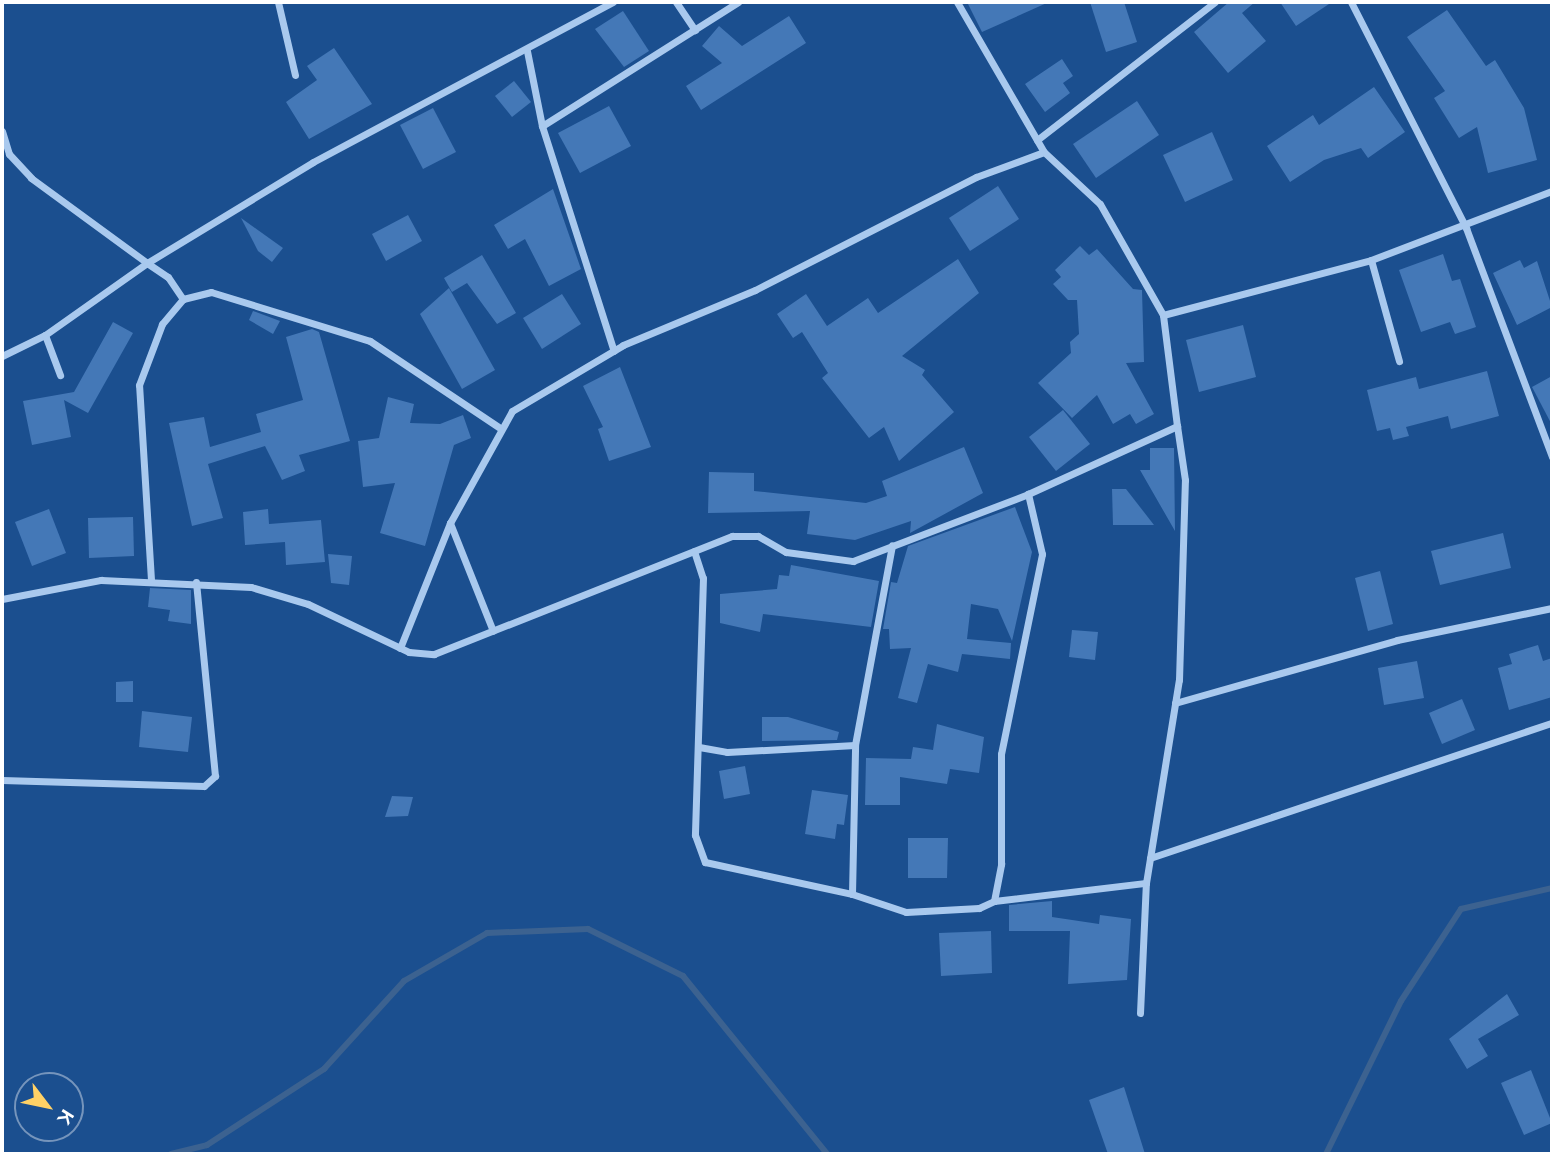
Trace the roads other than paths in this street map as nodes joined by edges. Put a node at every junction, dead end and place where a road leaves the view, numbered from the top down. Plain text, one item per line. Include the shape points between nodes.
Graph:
1 (278, 2) edge
2 (613, 2) edge
3 (676, 2) edge
4 (738, 2) edge
5 (957, 2) edge
6 (1216, 2) edge
7 (1351, 2) edge
8 (695, 30) junction
9 (527, 51) junction
10 (295, 75) dead end
11 (542, 126) junction
12 (2, 131) edge
13 (1037, 140) junction
14 (1044, 152) junction
15 (5, 156) edge
16 (1552, 191) edge
17 (1466, 228) junction
18 (1371, 260) junction
19 (147, 263) junction
20 (183, 299) junction
21 (1163, 315) junction
22 (46, 335) junction
23 (614, 351) junction
24 (2, 356) edge
25 (1399, 361) dead end
26 (60, 375) dead end
27 (1177, 426) junction
28 (500, 428) junction
29 (1552, 457) edge
30 (1028, 494) junction
31 (450, 523) junction
32 (892, 545) junction
33 (694, 551) junction
34 (151, 580) junction
35 (197, 582) junction
36 (2, 599) edge
37 (1552, 608) edge
38 (493, 631) junction
39 (400, 648) junction
40 (1175, 703) junction
41 (1552, 723) edge
42 (855, 745) junction
43 (699, 747) junction
44 (2, 780) edge
45 (1150, 858) junction
46 (1146, 883) junction
47 (852, 894) junction
48 (994, 901) junction
49 (1140, 1013) dead end

1 - 10 street
2 - 9 street
3 - 8 street
4 - 8 street
5 - 13 street
6 - 13 street
7 - 17 street
8 - 11 street
9 - 11 street
9 - 19 street via 313,162
11 - 23 street
12 - 15 street
13 - 14 street
14 - 21 street via 1100,204
14 - 23 street via 976,177 754,290
15 - 19 street via 64,205
16 - 17 street
17 - 18 street
17 - 29 street
18 - 21 street
18 - 25 street
19 - 20 street via 168,277
19 - 22 street
20 - 28 street via 211,292 370,341
20 - 34 street via 162,324 139,385
21 - 27 street
22 - 24 street
22 - 26 street
23 - 28 street via 512,411
27 - 30 street
27 - 40 street via 1185,480
28 - 31 street
30 - 32 street
30 - 48 street via 1042,554 1002,754 1001,864
31 - 38 street
31 - 39 street
32 - 33 street via 853,561 786,552 758,536 732,536
32 - 42 street
33 - 38 street
33 - 43 street via 703,578
34 - 35 street
34 - 36 street via 41,588
35 - 39 street via 278,593
35 - 44 street via 215,776 204,786
37 - 40 street via 1397,640
38 - 39 street via 434,654
40 - 45 street
41 - 45 street
42 - 43 street via 727,752
42 - 47 street
43 - 47 street via 695,835 705,863
45 - 46 street
46 - 48 street
46 - 49 street
47 - 48 street via 906,912

